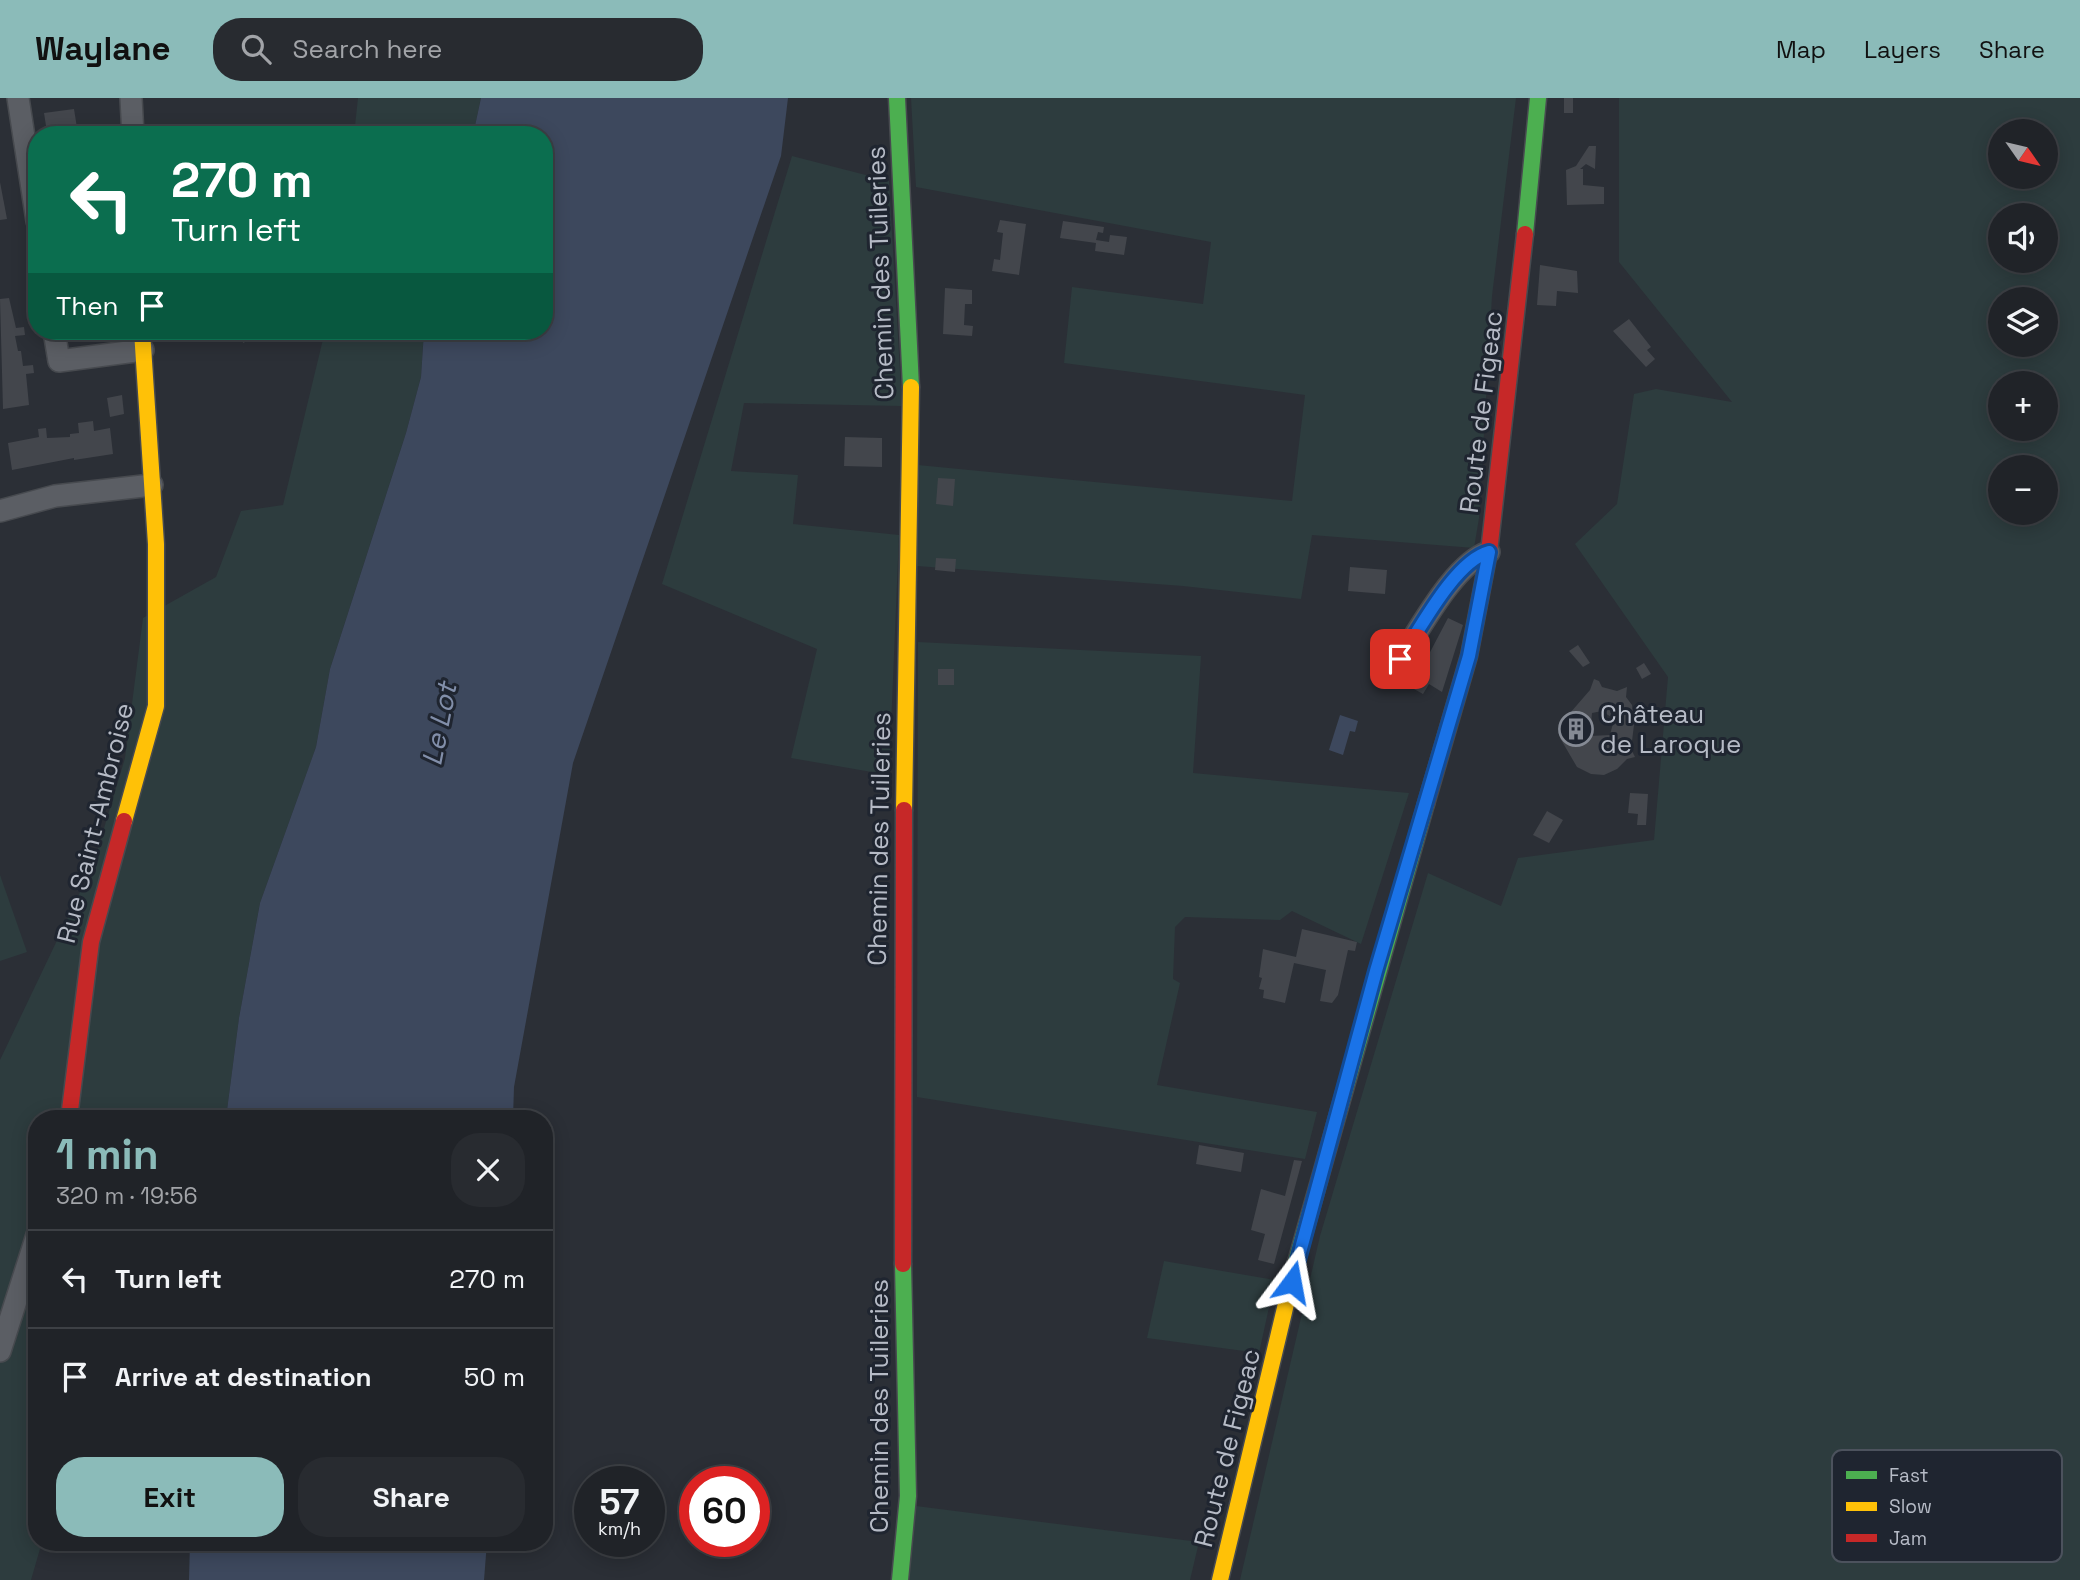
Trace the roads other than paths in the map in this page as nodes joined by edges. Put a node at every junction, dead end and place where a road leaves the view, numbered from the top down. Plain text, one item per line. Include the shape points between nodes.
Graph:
1 (18, 98) edge
2 (131, 98) edge
3 (897, 98) edge
4 (1538, 98) edge
5 (133, 126) edge
6 (28, 163) edge
7 (55, 340) edge
8 (143, 340) edge
9 (152, 485) junction
10 (0, 511) edge
11 (1489, 552) junction
12 (1400, 659) dead end
13 (70, 1110) edge
14 (28, 1263) edge
15 (0, 1352) edge
16 (900, 1580) edge
17 (1220, 1580) edge

1 - 6 street
2 - 5 street
3 - 16 street, Chemin des Tuileries via 911,358 902,1194 908,1496
4 - 11 street, Route de Figeac
7 - 8 street via 59,362
8 - 9 street, Rue Saint-Ambroise
9 - 10 street via 55,496
9 - 13 street, Rue Saint-Ambroise via 156,706 91,942
11 - 12 street via 1479,555 1447,588
11 - 17 street, Route de Figeac via 1469,656 1310,1205
14 - 15 street

